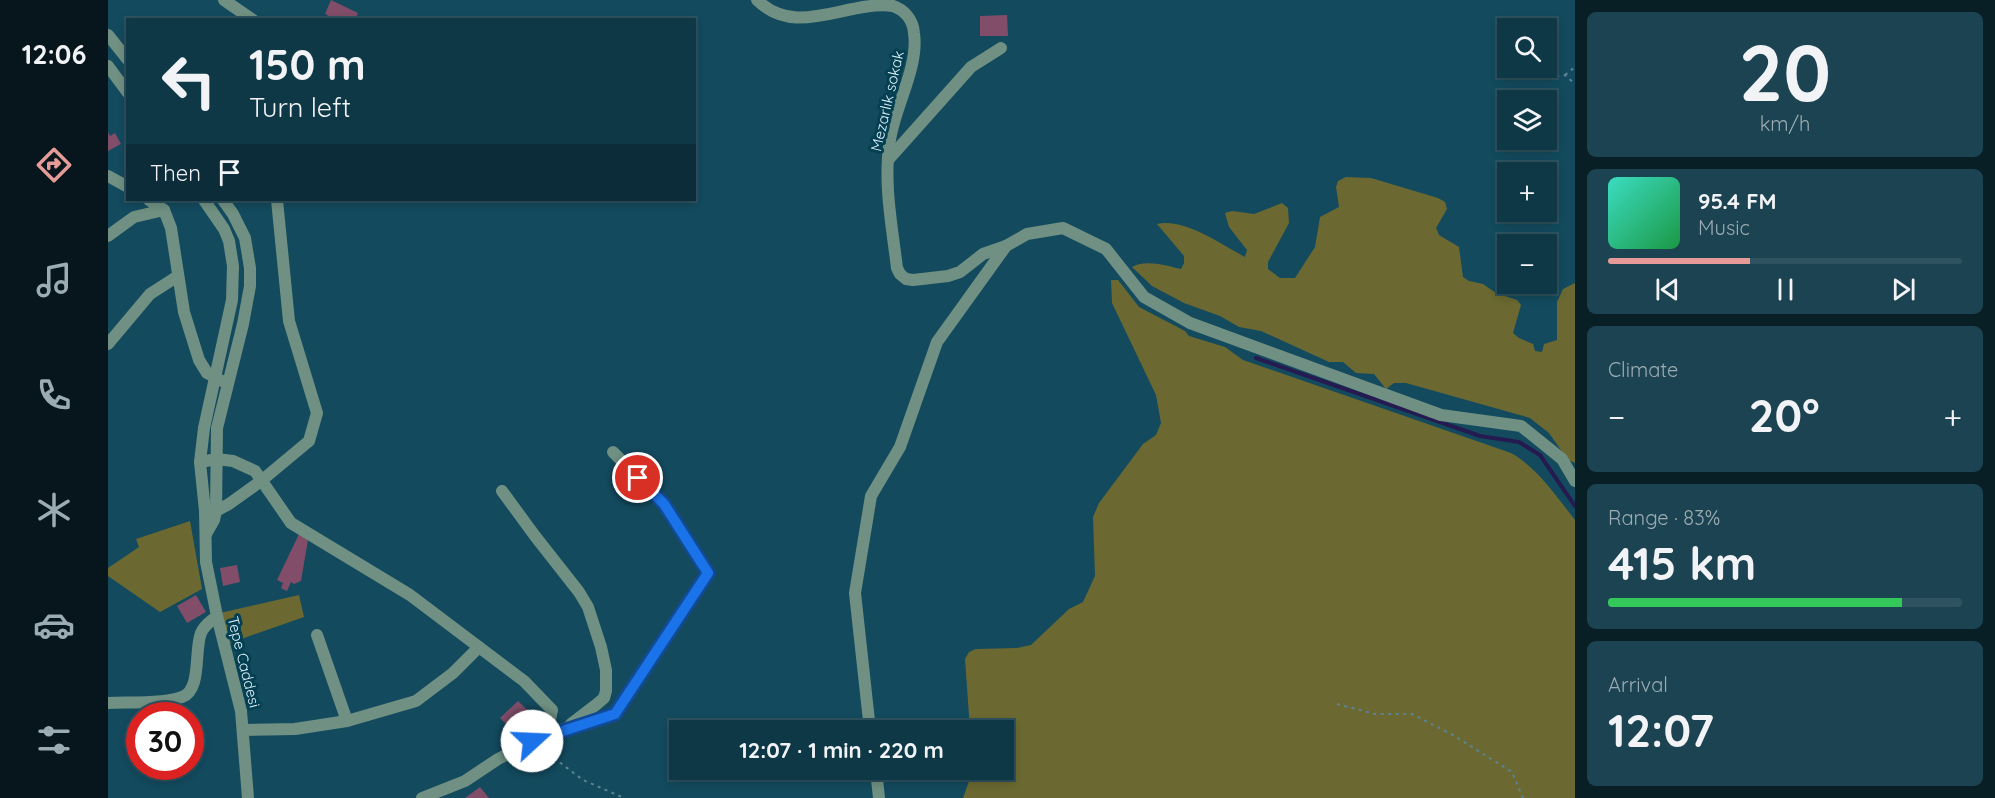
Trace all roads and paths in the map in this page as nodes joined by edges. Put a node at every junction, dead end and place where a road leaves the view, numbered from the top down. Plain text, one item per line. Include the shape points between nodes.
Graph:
1 (224, 0) edge
2 (757, 0) edge
3 (249, 18) edge
4 (108, 35) edge
5 (1001, 48) dead end
6 (126, 58) edge
7 (108, 66) edge
8 (1575, 68) edge
9 (1564, 75) junction
10 (1557, 76) edge
11 (1574, 84) edge
12 (126, 90) edge
13 (888, 160) junction
14 (108, 176) edge
15 (126, 186) edge
16 (150, 201) edge
17 (205, 201) edge
18 (225, 201) edge
19 (277, 201) edge
20 (164, 210) junction
21 (108, 236) edge
22 (1006, 246) junction
23 (178, 276) junction
24 (108, 344) edge
25 (216, 379) junction
26 (228, 384) junction
27 (613, 452) dead end
28 (217, 459) junction
29 (200, 462) junction
30 (261, 481) junction
31 (1575, 481) edge
32 (502, 491) dead end
33 (210, 511) junction
34 (217, 616) junction
35 (317, 635) dead end
36 (479, 647) junction
37 (108, 703) edge
38 (1338, 704) dead end
39 (869, 720) edge
40 (347, 721) junction
41 (243, 730) junction
42 (546, 735) junction
43 (532, 741) junction
44 (877, 780) edge
45 (248, 798) edge
46 (422, 798) edge
47 (624, 798) edge
48 (879, 798) edge
49 (1523, 798) edge

1 - 3 street
2 - 13 street, Mezarlık sokak via 778,15 792,18 878,4 903,10 914,31 914,54 890,138
4 - 6 street
5 - 13 street via 971,67
7 - 12 street
8 - 9 path
9 - 10 path
9 - 11 path
13 - 22 street, Mezarlık sokak via 897,268 906,279 948,276 960,272 982,254
14 - 15 street
16 - 20 street
17 - 25 street via 224,229 233,266 232,300
18 - 26 street via 245,238 250,268 248,303
19 - 30 street via 289,321 317,413 309,441
20 - 21 street via 134,217
20 - 23 street via 171,228
22 - 31 street via 1027,234 1063,228 1106,249 1144,297 1190,323 1441,415 1521,426 1562,459
22 - 39 street via 937,342 900,447 872,496 855,592
23 - 24 street via 150,294
23 - 25 street via 199,360
25 - 26 street
25 - 29 street
26 - 28 street via 217,428
27 - 42 street via 664,504 708,573 615,714
28 - 29 street
28 - 30 street via 242,464 255,471
28 - 33 street
29 - 33 street
30 - 33 street via 229,504
30 - 36 street via 291,523 410,595
32 - 42 street via 579,592 594,623 606,670 604,698 577,720
33 - 34 street, Tepe Caddesi via 205,535 206,562
34 - 37 street via 201,633 195,679 189,693 170,700
34 - 41 street, Tepe Caddesi via 238,690
35 - 40 street
36 - 40 street via 416,701
36 - 42 street via 524,681 552,710
38 - 49 path via 1375,714 1412,714 1423,719 1512,772
40 - 41 street via 295,729
41 - 45 street, Tepe Caddesi
42 - 43 street
43 - 46 street via 465,781
43 - 47 path via 584,780
44 - 48 street

